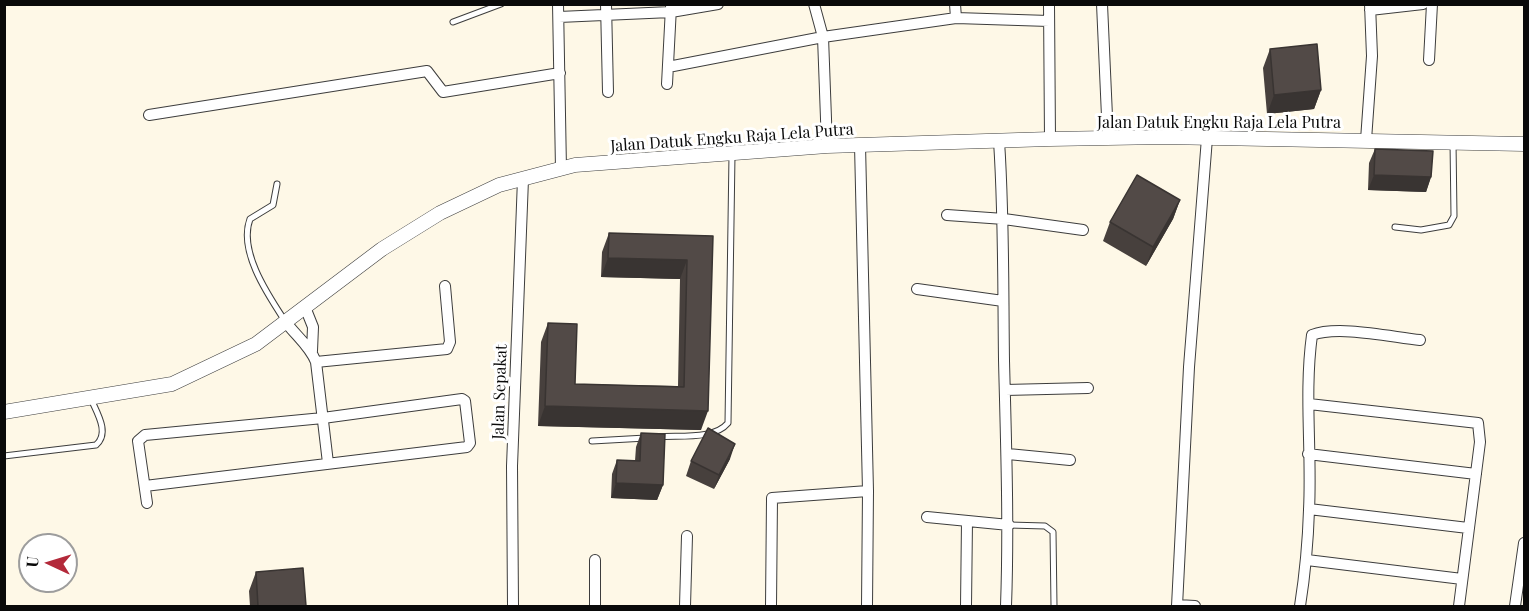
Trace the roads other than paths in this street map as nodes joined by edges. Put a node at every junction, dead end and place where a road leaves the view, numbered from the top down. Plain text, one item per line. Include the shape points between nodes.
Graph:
1 (501, 4) edge
2 (558, 4) edge
3 (718, 4) edge
4 (814, 4) edge
5 (955, 4) edge
6 (1049, 4) edge
7 (1102, 4) edge
8 (1423, 4) edge
9 (1432, 4) edge
10 (1370, 7) edge
11 (671, 8) edge
12 (606, 10) edge
13 (559, 17) junction
14 (956, 18) junction
15 (1049, 21) junction
16 (453, 22) dead end
17 (823, 37) junction
18 (1429, 60) dead end
19 (668, 67) junction
20 (560, 74) junction
21 (667, 84) dead end
22 (608, 92) dead end
23 (149, 115) dead end
24 (1108, 138) junction
25 (1207, 138) junction
26 (1050, 139) junction
27 (1366, 140) junction
28 (999, 141) junction
29 (1453, 141) junction
30 (1524, 144) edge
31 (860, 145) junction
32 (827, 146) junction
33 (732, 153) junction
34 (561, 169) junction
35 (523, 179) junction
36 (277, 184) dead end
37 (947, 214) dead end
38 (1004, 219) junction
39 (1395, 227) dead end
40 (1083, 230) dead end
41 (445, 286) dead end
42 (917, 289) dead end
43 (1003, 301) junction
44 (305, 307) junction
45 (285, 321) junction
46 (1420, 340) dead end
47 (312, 351) junction
48 (316, 362) junction
49 (1088, 388) dead end
50 (1005, 390) junction
51 (91, 397) junction
52 (1309, 404) junction
53 (4, 412) edge
54 (323, 418) junction
55 (592, 441) dead end
56 (1008, 454) junction
57 (1308, 454) junction
58 (4, 456) edge
59 (1070, 460) dead end
60 (328, 463) junction
61 (1476, 474) junction
62 (145, 486) junction
63 (868, 491) junction
64 (147, 503) dead end
65 (1309, 509) junction
66 (927, 517) dead end
67 (968, 521) junction
68 (1009, 525) junction
69 (1468, 528) junction
70 (687, 536) dead end
71 (1524, 543) edge
72 (595, 560) dead end
73 (1306, 560) junction
74 (1462, 579) junction
75 (513, 606) edge
76 (595, 606) edge
77 (685, 606) edge
78 (771, 606) edge
79 (867, 606) edge
80 (966, 606) edge
81 (1006, 606) edge
82 (1053, 606) edge
83 (1177, 606) edge
84 (1195, 606) edge
85 (1300, 606) edge
86 (1459, 606) edge
87 (1515, 606) edge

1 - 16 lane
2 - 13 street
3 - 11 street
4 - 17 street
5 - 14 street
6 - 15 street
7 - 24 street
8 - 10 street
9 - 18 street
10 - 27 street via 1372,56
11 - 12 street
11 - 19 street
12 - 13 street
12 - 22 street
13 - 20 street
14 - 15 street
14 - 17 street
15 - 26 street
17 - 19 street
17 - 32 street
19 - 21 street
20 - 23 street via 443,92 427,71
20 - 34 street
24 - 25 street, Jalan Datuk Engku Raja Lela Putra
24 - 26 street, Jalan Datuk Engku Raja Lela Putra
25 - 27 street, Jalan Datuk Engku Raja Lela Putra
25 - 83 street via 1189,367
26 - 28 street, Jalan Datuk Engku Raja Lela Putra
27 - 29 street, Jalan Datuk Engku Raja Lela Putra
28 - 31 street, Jalan Datuk Engku Raja Lela Putra
28 - 38 street
29 - 30 street, Jalan Datuk Engku Raja Lela Putra
29 - 39 lane via 1454,216 1449,225 1421,230
31 - 32 street, Jalan Datuk Engku Raja Lela Putra
31 - 63 street
32 - 33 street, Jalan Datuk Engku Raja Lela Putra
33 - 34 street, Jalan Datuk Engku Raja Lela Putra
33 - 55 lane via 728,423 713,433
34 - 35 street, Jalan Datuk Engku Raja Lela Putra
35 - 44 street, Jalan Datuk Engku Raja Lela Putra via 499,185 440,213 382,249
35 - 75 street, Jalan Sepakat via 512,466
36 - 45 lane via 273,205 250,219 248,226 253,265
37 - 38 street
38 - 40 street
38 - 43 street
41 - 48 street via 450,342 447,349
42 - 43 street
43 - 50 street
44 - 45 street, Jalan Datuk Engku Raja Lela Putra
44 - 47 street via 313,327
45 - 47 street
45 - 51 street, Jalan Datuk Engku Raja Lela Putra via 256,344 172,384
46 - 52 street via 1348,333 1312,335
47 - 48 street
48 - 54 street
49 - 50 street
50 - 56 street
51 - 53 street, Jalan Datuk Engku Raja Lela Putra
51 - 58 lane via 102,426 96,445
52 - 57 street
52 - 61 street via 1478,423 1481,434
54 - 60 street
54 - 60 street via 462,399 470,443 467,447
54 - 62 street via 142,436 138,441
56 - 59 street
56 - 68 street
57 - 61 street
57 - 65 street
60 - 62 street
61 - 69 street
62 - 64 street
63 - 78 street via 772,498
63 - 79 street
65 - 69 street
65 - 73 street
66 - 67 street
67 - 68 street
67 - 80 street
68 - 81 street
68 - 82 lane via 1045,526 1053,532
69 - 74 street
70 - 77 street
71 - 87 street
72 - 76 street
73 - 74 street
73 - 85 street
74 - 86 street
83 - 84 street

